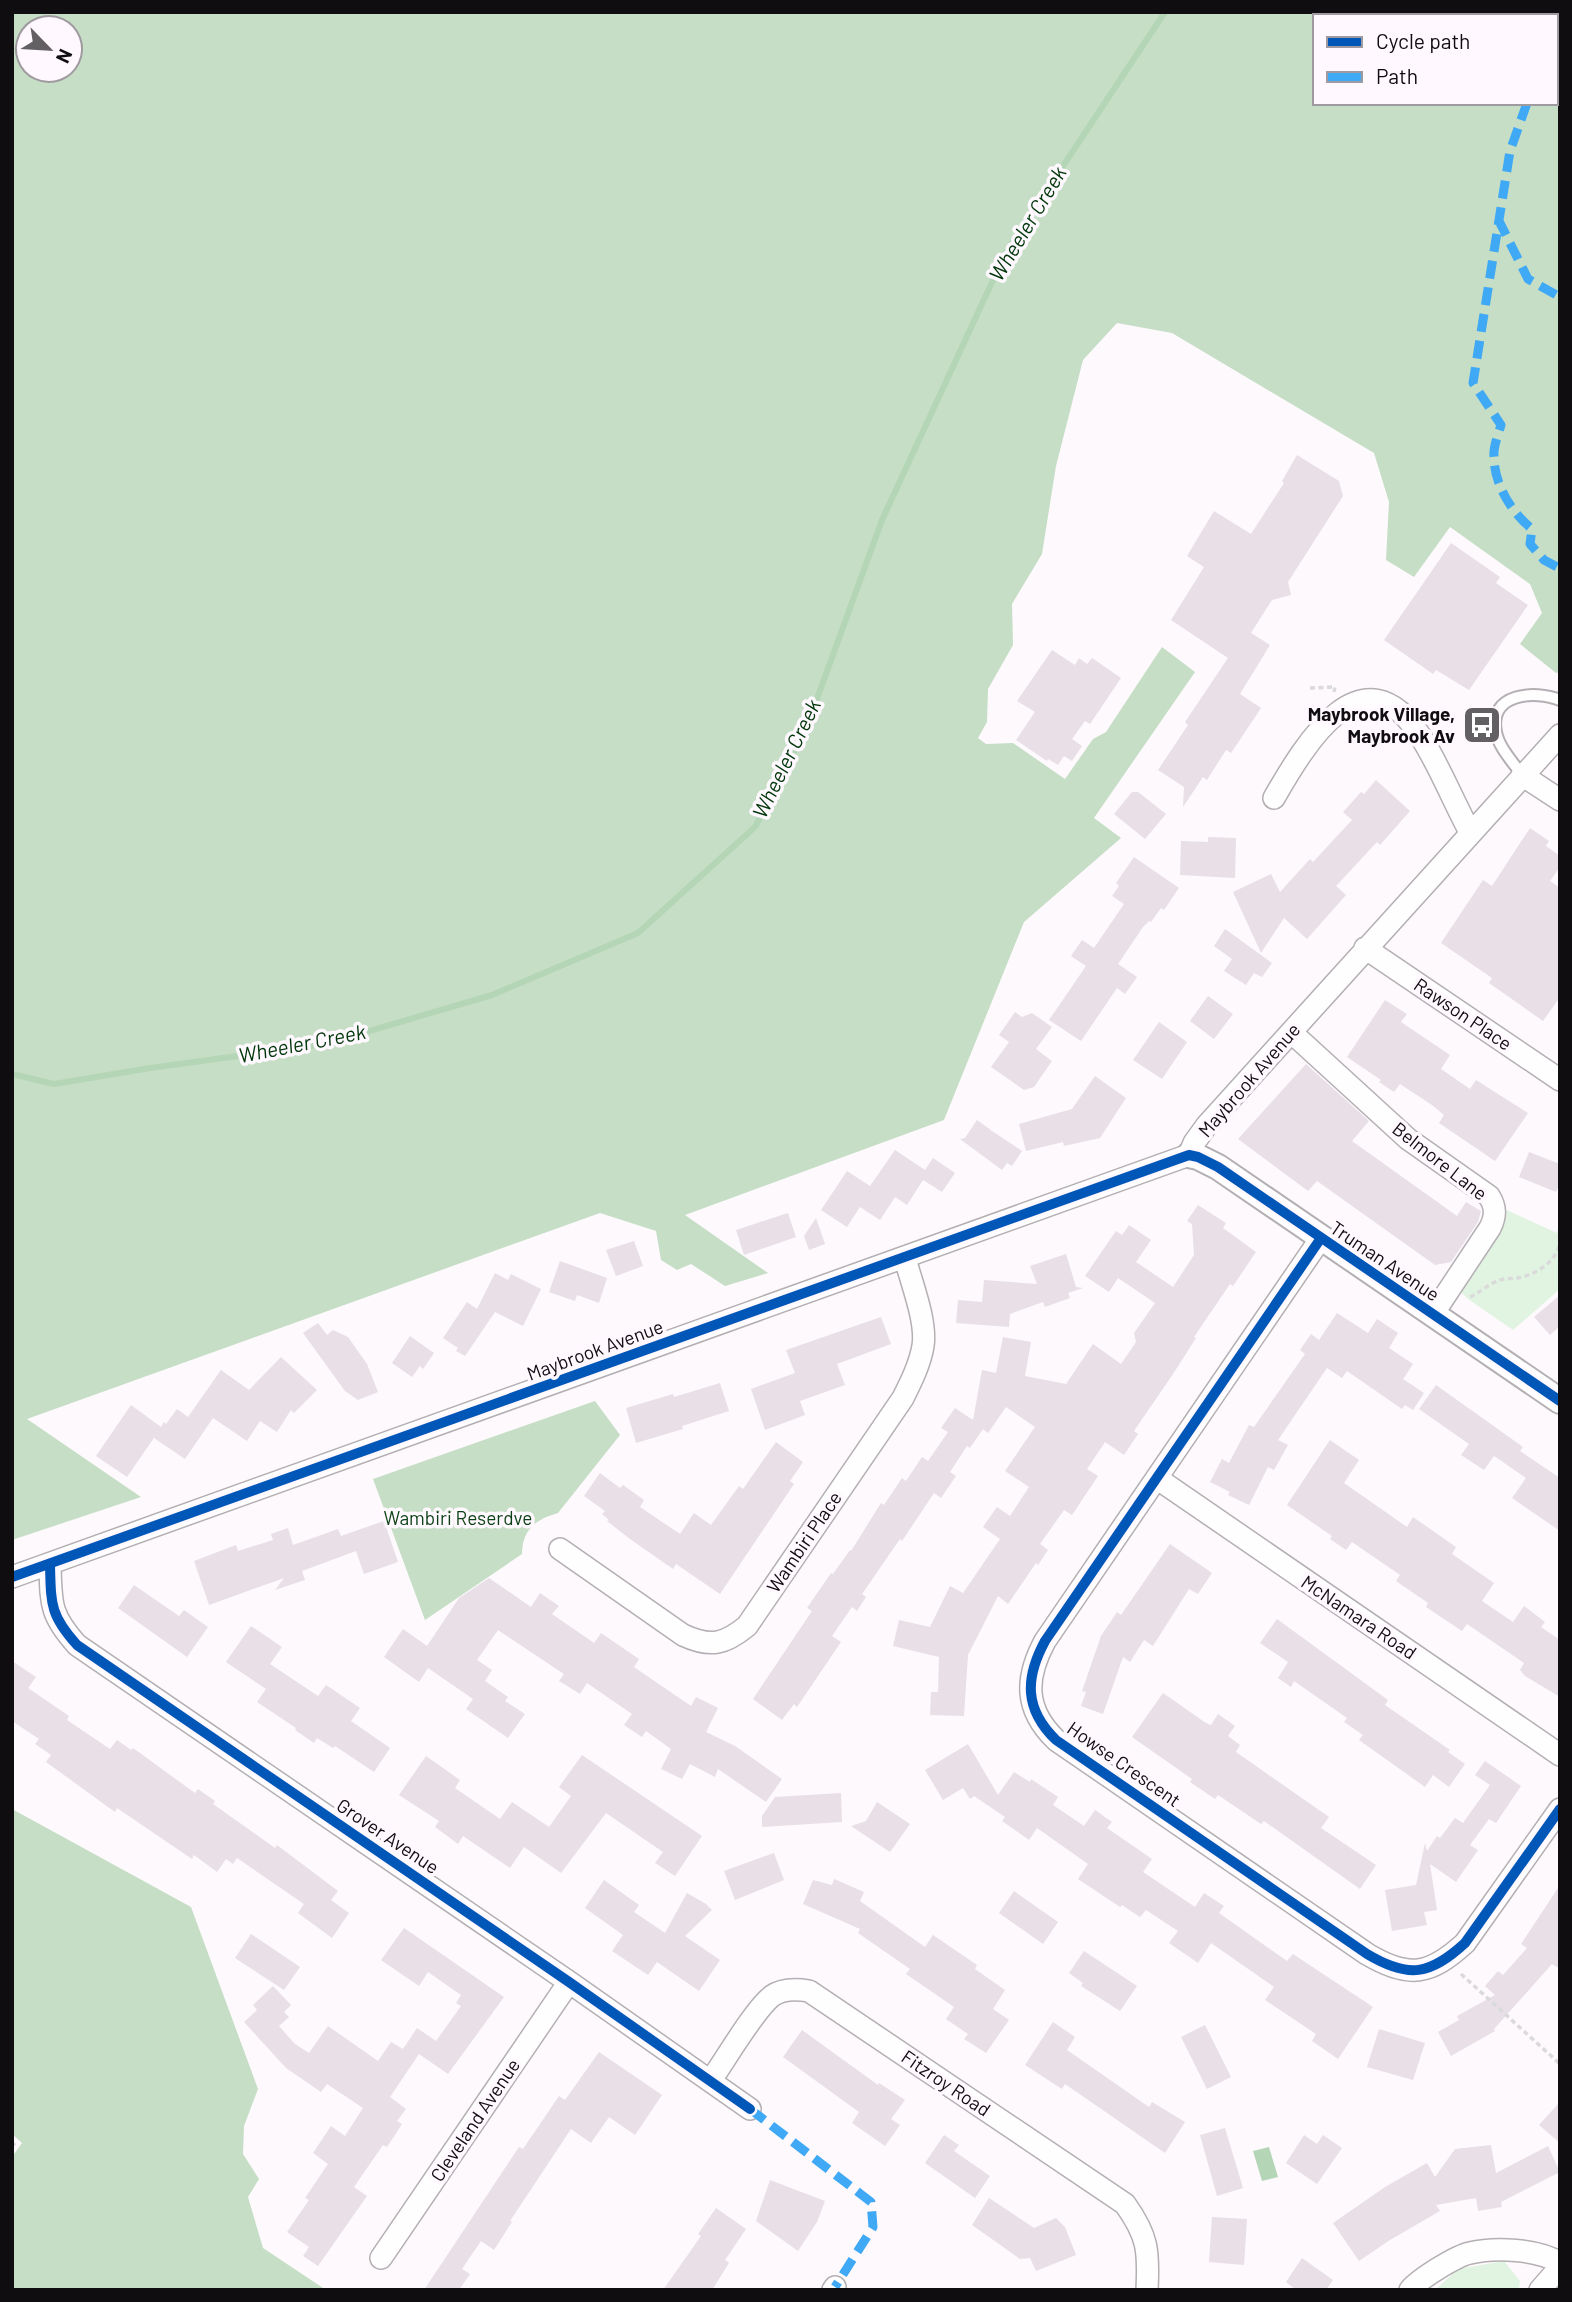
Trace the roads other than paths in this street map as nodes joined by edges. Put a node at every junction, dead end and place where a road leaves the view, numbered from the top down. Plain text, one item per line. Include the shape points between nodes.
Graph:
1 (1560, 700) edge
2 (1560, 734) edge
3 (1522, 775) junction
4 (1275, 798) dead end
5 (1560, 800) edge
6 (1470, 832) junction
7 (1365, 948) junction
8 (1291, 1032) junction
9 (1560, 1080) edge
10 (1189, 1155) junction
11 (1321, 1238) junction
12 (905, 1258) junction
13 (1433, 1314) junction
14 (1560, 1401) edge
15 (1158, 1479) junction
16 (560, 1549) dead end
17 (50, 1565) junction
18 (12, 1577) edge
19 (1560, 1755) edge
20 (1560, 1810) edge
21 (569, 1982) junction
22 (711, 2080) junction
23 (750, 2109) dead end
24 (381, 2258) dead end
25 (1560, 2265) edge
26 (1147, 2290) edge
27 (1410, 2290) edge
28 (1540, 2290) edge

1 - 3 lane via 1540,694 1519,695 1499,710 1496,731 1500,744
2 - 3 street, Maybrook Avenue
3 - 5 street
3 - 6 street, Maybrook Avenue
4 - 6 street via 1298,755 1327,719 1354,702 1376,700 1394,706 1420,735
6 - 7 street, Maybrook Avenue
7 - 8 street, Maybrook Avenue
7 - 9 street, Rawson Place
8 - 10 street, Maybrook Avenue via 1207,1125
8 - 13 street, Belmore Lane via 1408,1139 1493,1203 1490,1228
10 - 11 street, Truman Avenue via 1219,1167
10 - 12 street, Maybrook Avenue
11 - 13 street, Truman Avenue
11 - 15 street, Howse Crescent
12 - 16 street, Wambiri Place via 924,1344 916,1371 903,1398 747,1626 718,1643 698,1642
12 - 17 street, Maybrook Avenue
13 - 14 street, Truman Avenue
15 - 19 street, McNamara Road
15 - 20 street, Howse Crescent via 1035,1660 1031,1691 1037,1717 1056,1740 1367,1954 1403,1971 1426,1970 1446,1961 1465,1943
17 - 18 street, Maybrook Avenue
17 - 21 street, Grover Avenue via 51,1602 59,1626 77,1645
21 - 22 street, Grover Avenue
21 - 24 street, Cleveland Avenue
22 - 23 street, Grover Avenue
22 - 26 street, Fitzroy Road via 773,1995 809,1991 1125,2204 1147,2244
25 - 27 street via 1548,2255 1518,2250 1469,2253
25 - 28 street

